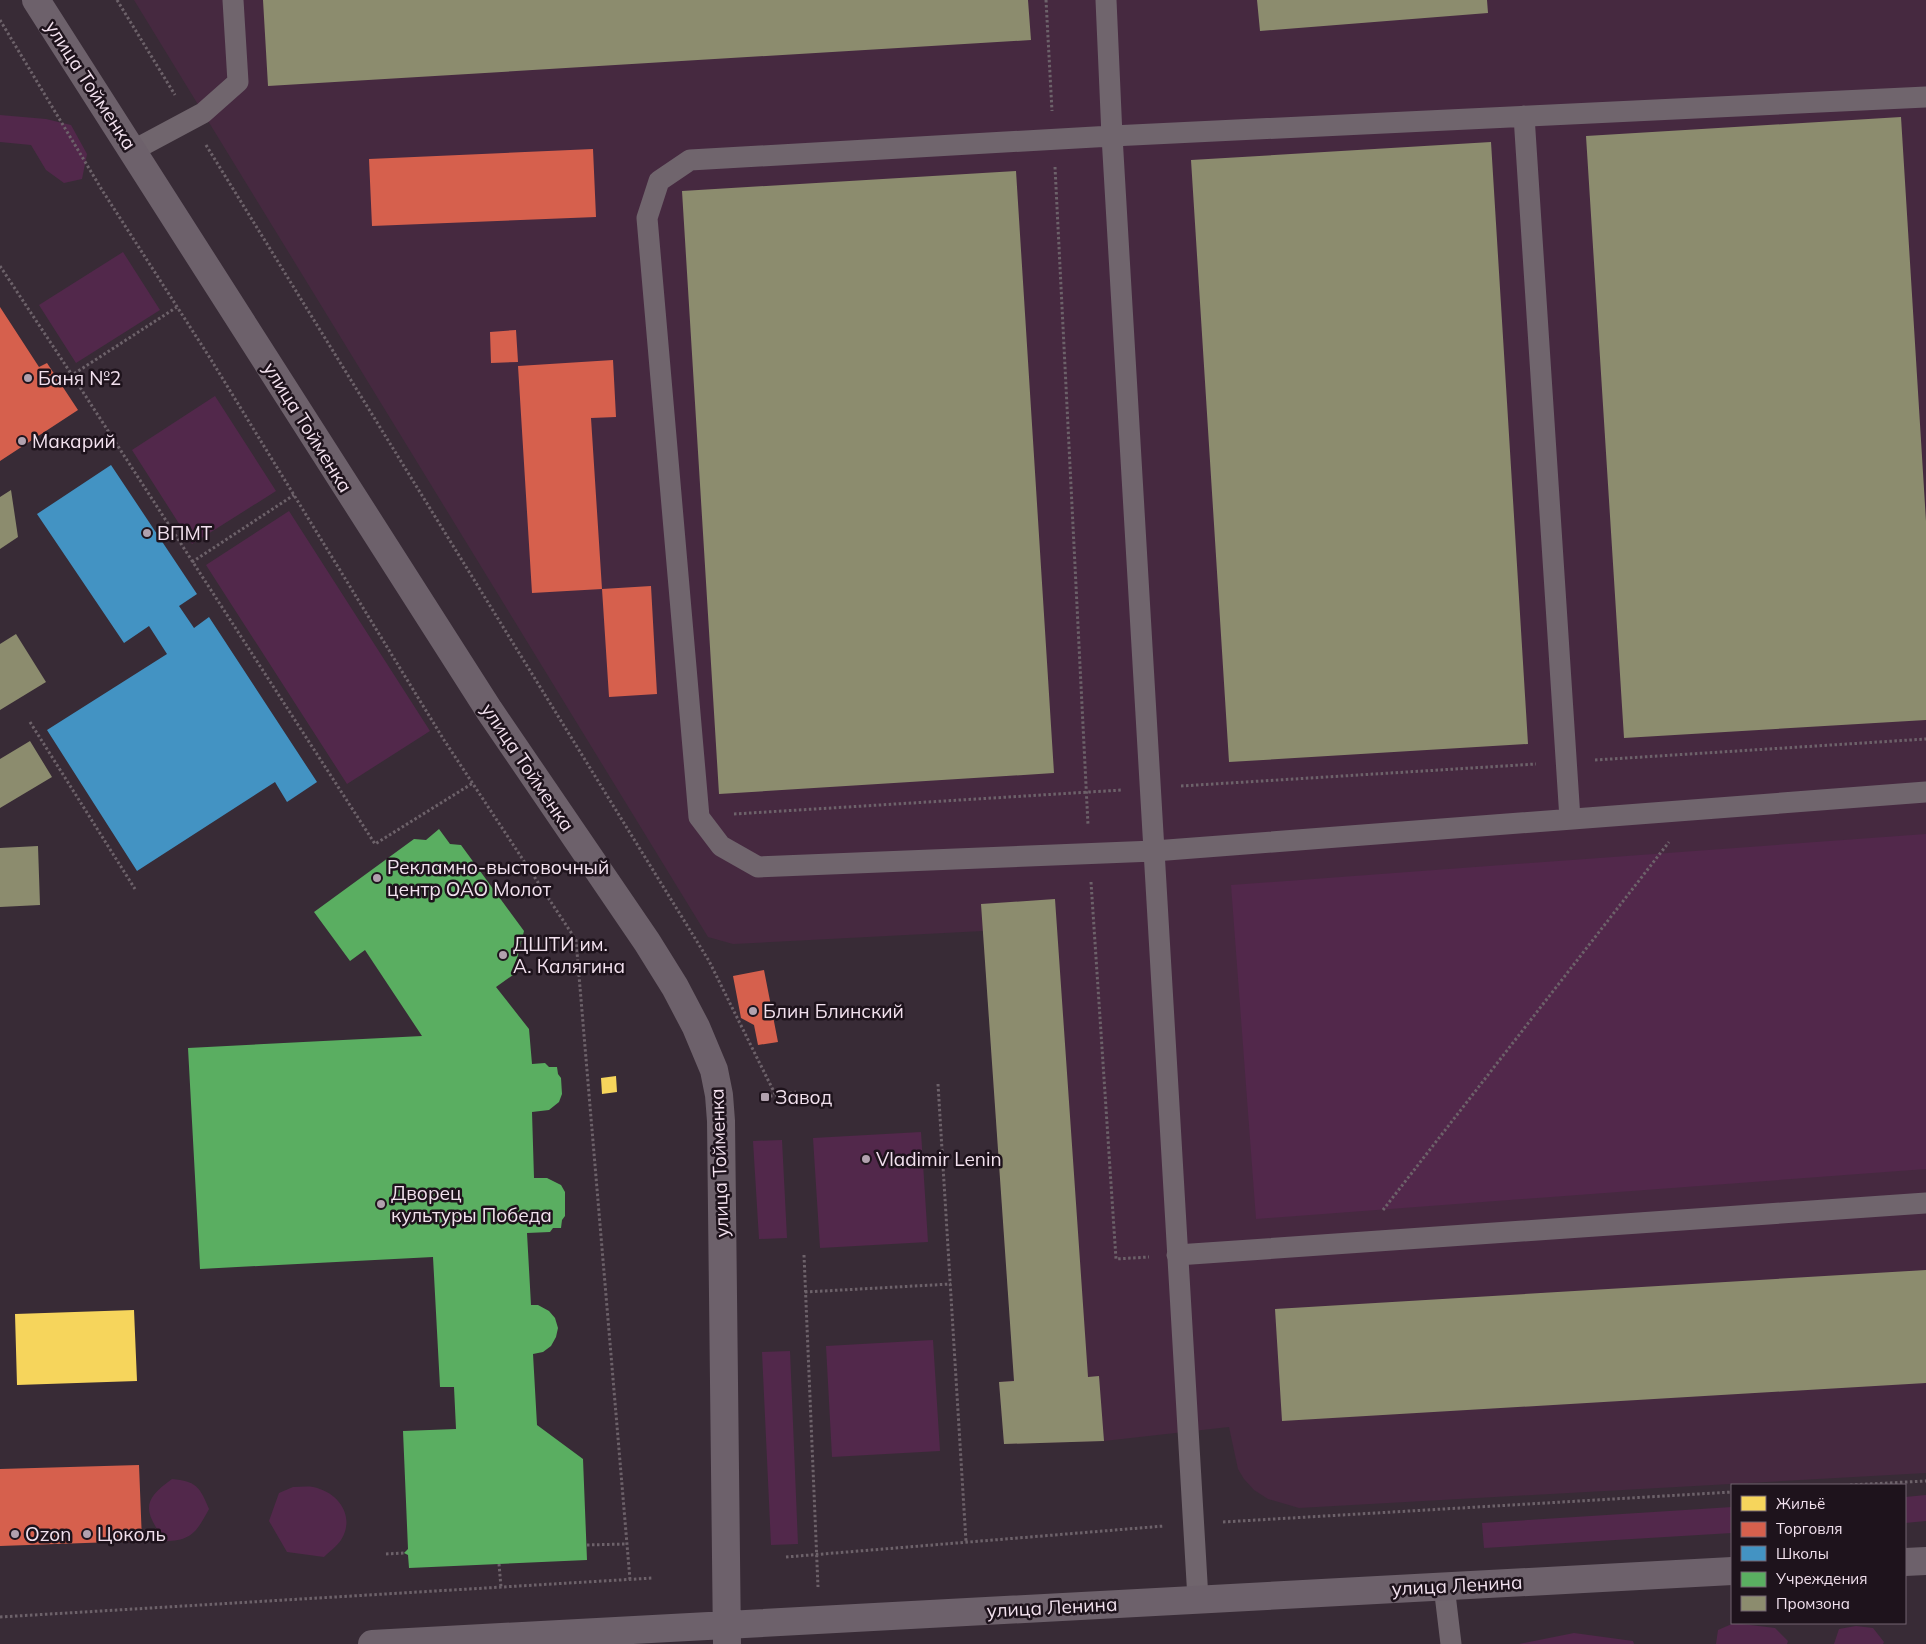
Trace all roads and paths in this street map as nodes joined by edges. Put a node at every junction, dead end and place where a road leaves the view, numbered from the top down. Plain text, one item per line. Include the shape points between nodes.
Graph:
1 (36, 0) edge
2 (117, 0) edge
3 (232, 0) edge
4 (1046, 0) edge
5 (1106, 0) edge
6 (1, 22) edge
7 (1926, 97) edge
8 (1524, 116) junction
9 (191, 120) junction
10 (1112, 136) junction
11 (1053, 139) junction
12 (132, 151) junction
13 (0, 266) edge
14 (177, 307) junction
15 (72, 375) junction
16 (294, 495) junction
17 (192, 562) junction
18 (30, 722) dead end
19 (1926, 739) edge
20 (1566, 762) junction
21 (473, 783) junction
22 (1150, 788) junction
23 (1086, 792) junction
24 (1926, 792) edge
25 (1694, 810) junction
26 (699, 817) junction
27 (1570, 819) junction
28 (1154, 851) junction
29 (1089, 853) junction
30 (135, 889) dead end
31 (938, 1084) dead end
32 (796, 1092) dead end
33 (775, 1094) junction
34 (765, 1097) dead end
35 (1926, 1203) edge
36 (1358, 1242) junction
37 (804, 1255) dead end
38 (1177, 1255) junction
39 (951, 1284) junction
40 (805, 1292) junction
41 (1926, 1481) edge
42 (1869, 1484) edge
43 (1731, 1492) edge
44 (1193, 1524) junction
45 (966, 1542) junction
46 (626, 1544) junction
47 (587, 1545) dead end
48 (404, 1553) dead end
49 (386, 1554) dead end
50 (818, 1554) junction
51 (786, 1556) dead end
52 (1926, 1561) edge
53 (1906, 1562) edge
54 (499, 1564) dead end
55 (1731, 1571) edge
56 (653, 1578) dead end
57 (630, 1580) junction
58 (1444, 1586) junction
59 (501, 1587) junction
60 (1198, 1599) junction
61 (0, 1617) edge
62 (819, 1619) junction
63 (726, 1634) edge
64 (372, 1644) edge
65 (1451, 1644) edge

1 - 12 street, улица Тойменка
2 - 9 path
3 - 9 lane via 238,82
4 - 11 path
5 - 10 lane
6 - 14 path
7 - 8 lane
8 - 10 lane
8 - 20 lane
9 - 12 lane
9 - 33 path via 709,961
10 - 11 lane
10 - 22 lane
11 - 23 path
11 - 26 lane via 690,160 659,181 647,218
12 - 63 street, улица Тойменка via 489,710 647,942 696,1027 714,1070 721,1121
13 - 15 path
14 - 15 path
14 - 16 path
15 - 17 path
16 - 17 path
16 - 21 path
17 - 21 path via 375,844
18 - 30 path
19 - 20 path
20 - 22 path
20 - 27 lane
21 - 46 path via 576,940
22 - 23 path
22 - 28 lane
23 - 26 path
23 - 29 path
24 - 25 lane
25 - 27 lane
25 - 36 path
26 - 29 lane via 722,846 758,866
27 - 28 lane
28 - 29 lane
28 - 38 lane
29 - 38 path via 1116,1259
31 - 39 path
32 - 33 path
33 - 34 path
35 - 36 lane
36 - 38 lane
37 - 40 path
38 - 44 lane
39 - 40 path
39 - 45 path
40 - 50 path
41 - 42 path
43 - 44 path
44 - 45 path
44 - 60 lane
45 - 50 path
46 - 47 path
46 - 57 path
48 - 49 path
50 - 51 path
50 - 62 path
52 - 53 street
54 - 59 path
55 - 58 street, улица Ленина
56 - 57 path
57 - 59 path
58 - 60 street, улица Ленина
58 - 65 lane
59 - 61 path
60 - 62 street, улица Ленина
62 - 63 street, улица Ленина
63 - 64 street, улица Ленина

